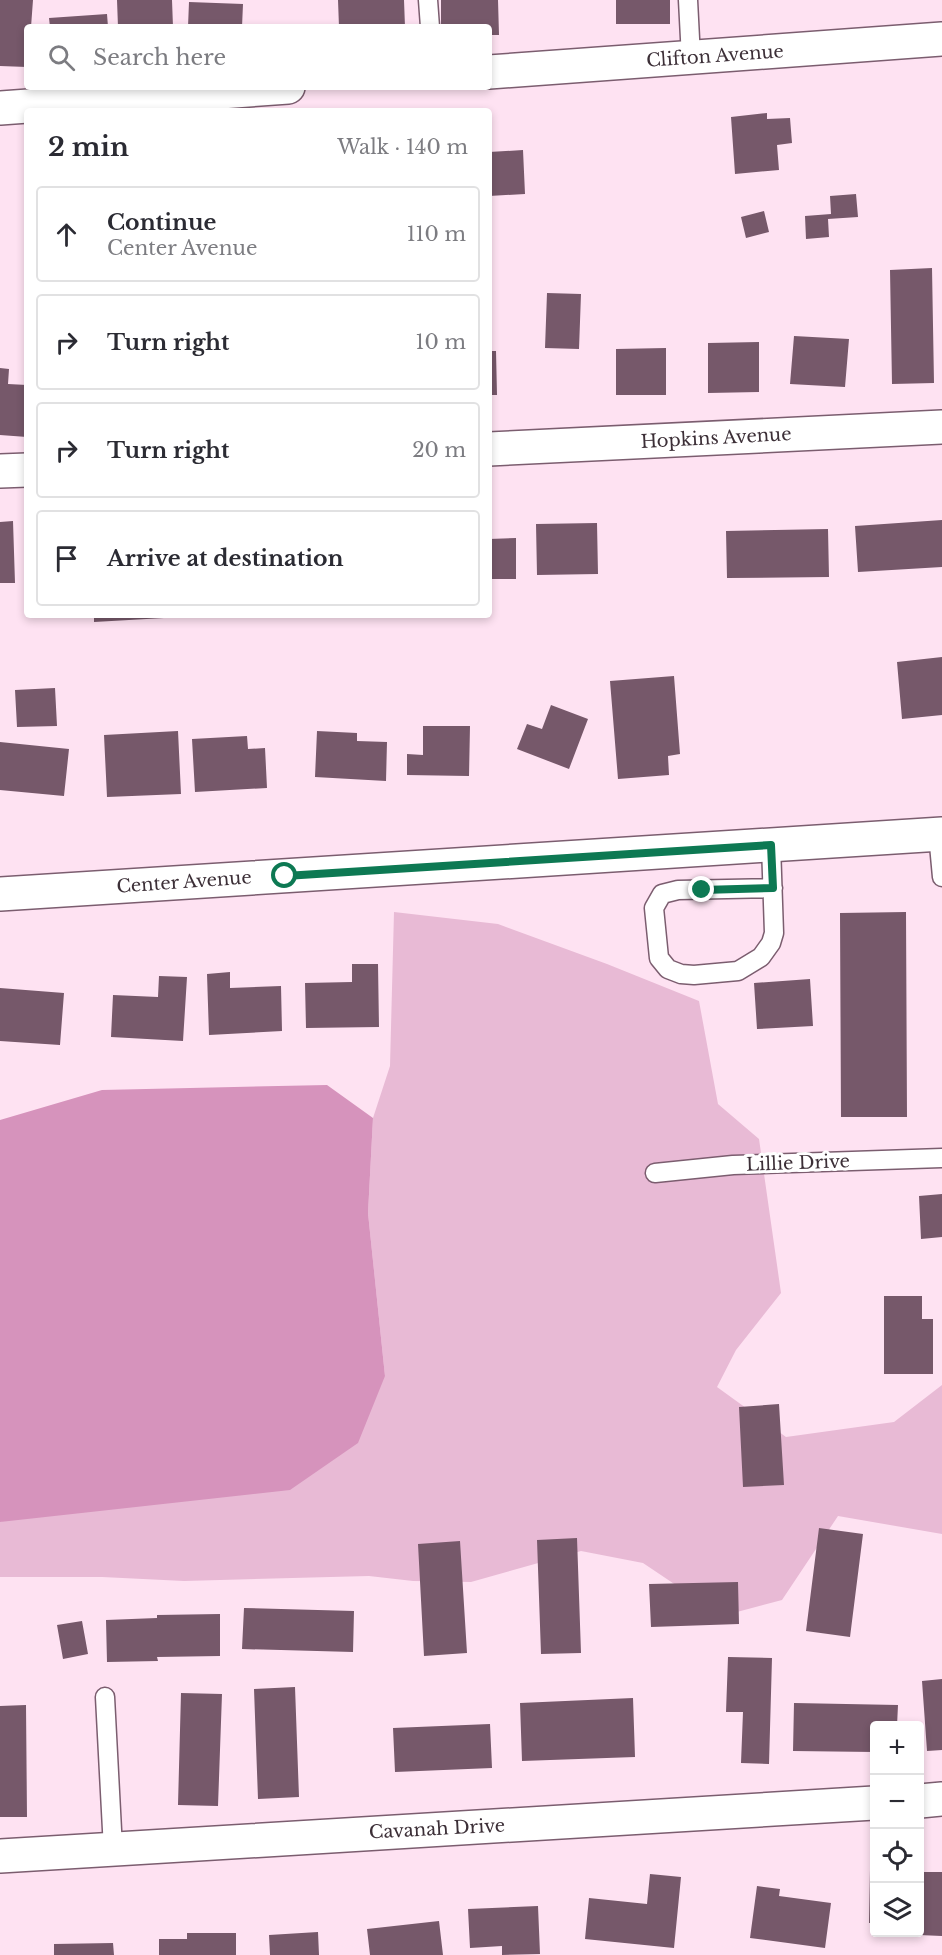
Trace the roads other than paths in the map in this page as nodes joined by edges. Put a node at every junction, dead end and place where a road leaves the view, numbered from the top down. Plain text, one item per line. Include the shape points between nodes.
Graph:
1 (428, 0) edge
2 (688, 0) edge
3 (430, 24) edge
4 (942, 39) edge
5 (691, 58) junction
6 (492, 72) edge
7 (247, 90) edge
8 (0, 108) edge
9 (942, 428) edge
10 (492, 448) edge
11 (24, 470) edge
12 (0, 471) edge
13 (940, 834) edge
14 (771, 845) junction
15 (942, 877) edge
16 (773, 888) junction
17 (0, 894) edge
18 (942, 1158) edge
19 (655, 1173) dead end
20 (105, 1697) dead end
21 (942, 1799) edge
22 (924, 1801) edge
23 (870, 1803) edge
24 (113, 1849) junction
25 (0, 1856) edge

1 - 3 lane
2 - 5 lane
4 - 5 street, Clifton Avenue
5 - 6 street, Clifton Avenue
7 - 8 street
9 - 10 street, Hopkins Avenue
11 - 12 street
13 - 14 street, Center Avenue
13 - 15 lane
14 - 16 lane
14 - 17 street, Center Avenue
16 - 16 lane via 774,933 761,957 738,971 694,975 668,969 659,958 654,908 662,894 678,890
18 - 19 lane, Lillie Drive via 733,1165
20 - 24 lane
21 - 22 street
23 - 24 street, Cavanah Drive
24 - 25 street, Cavanah Drive

